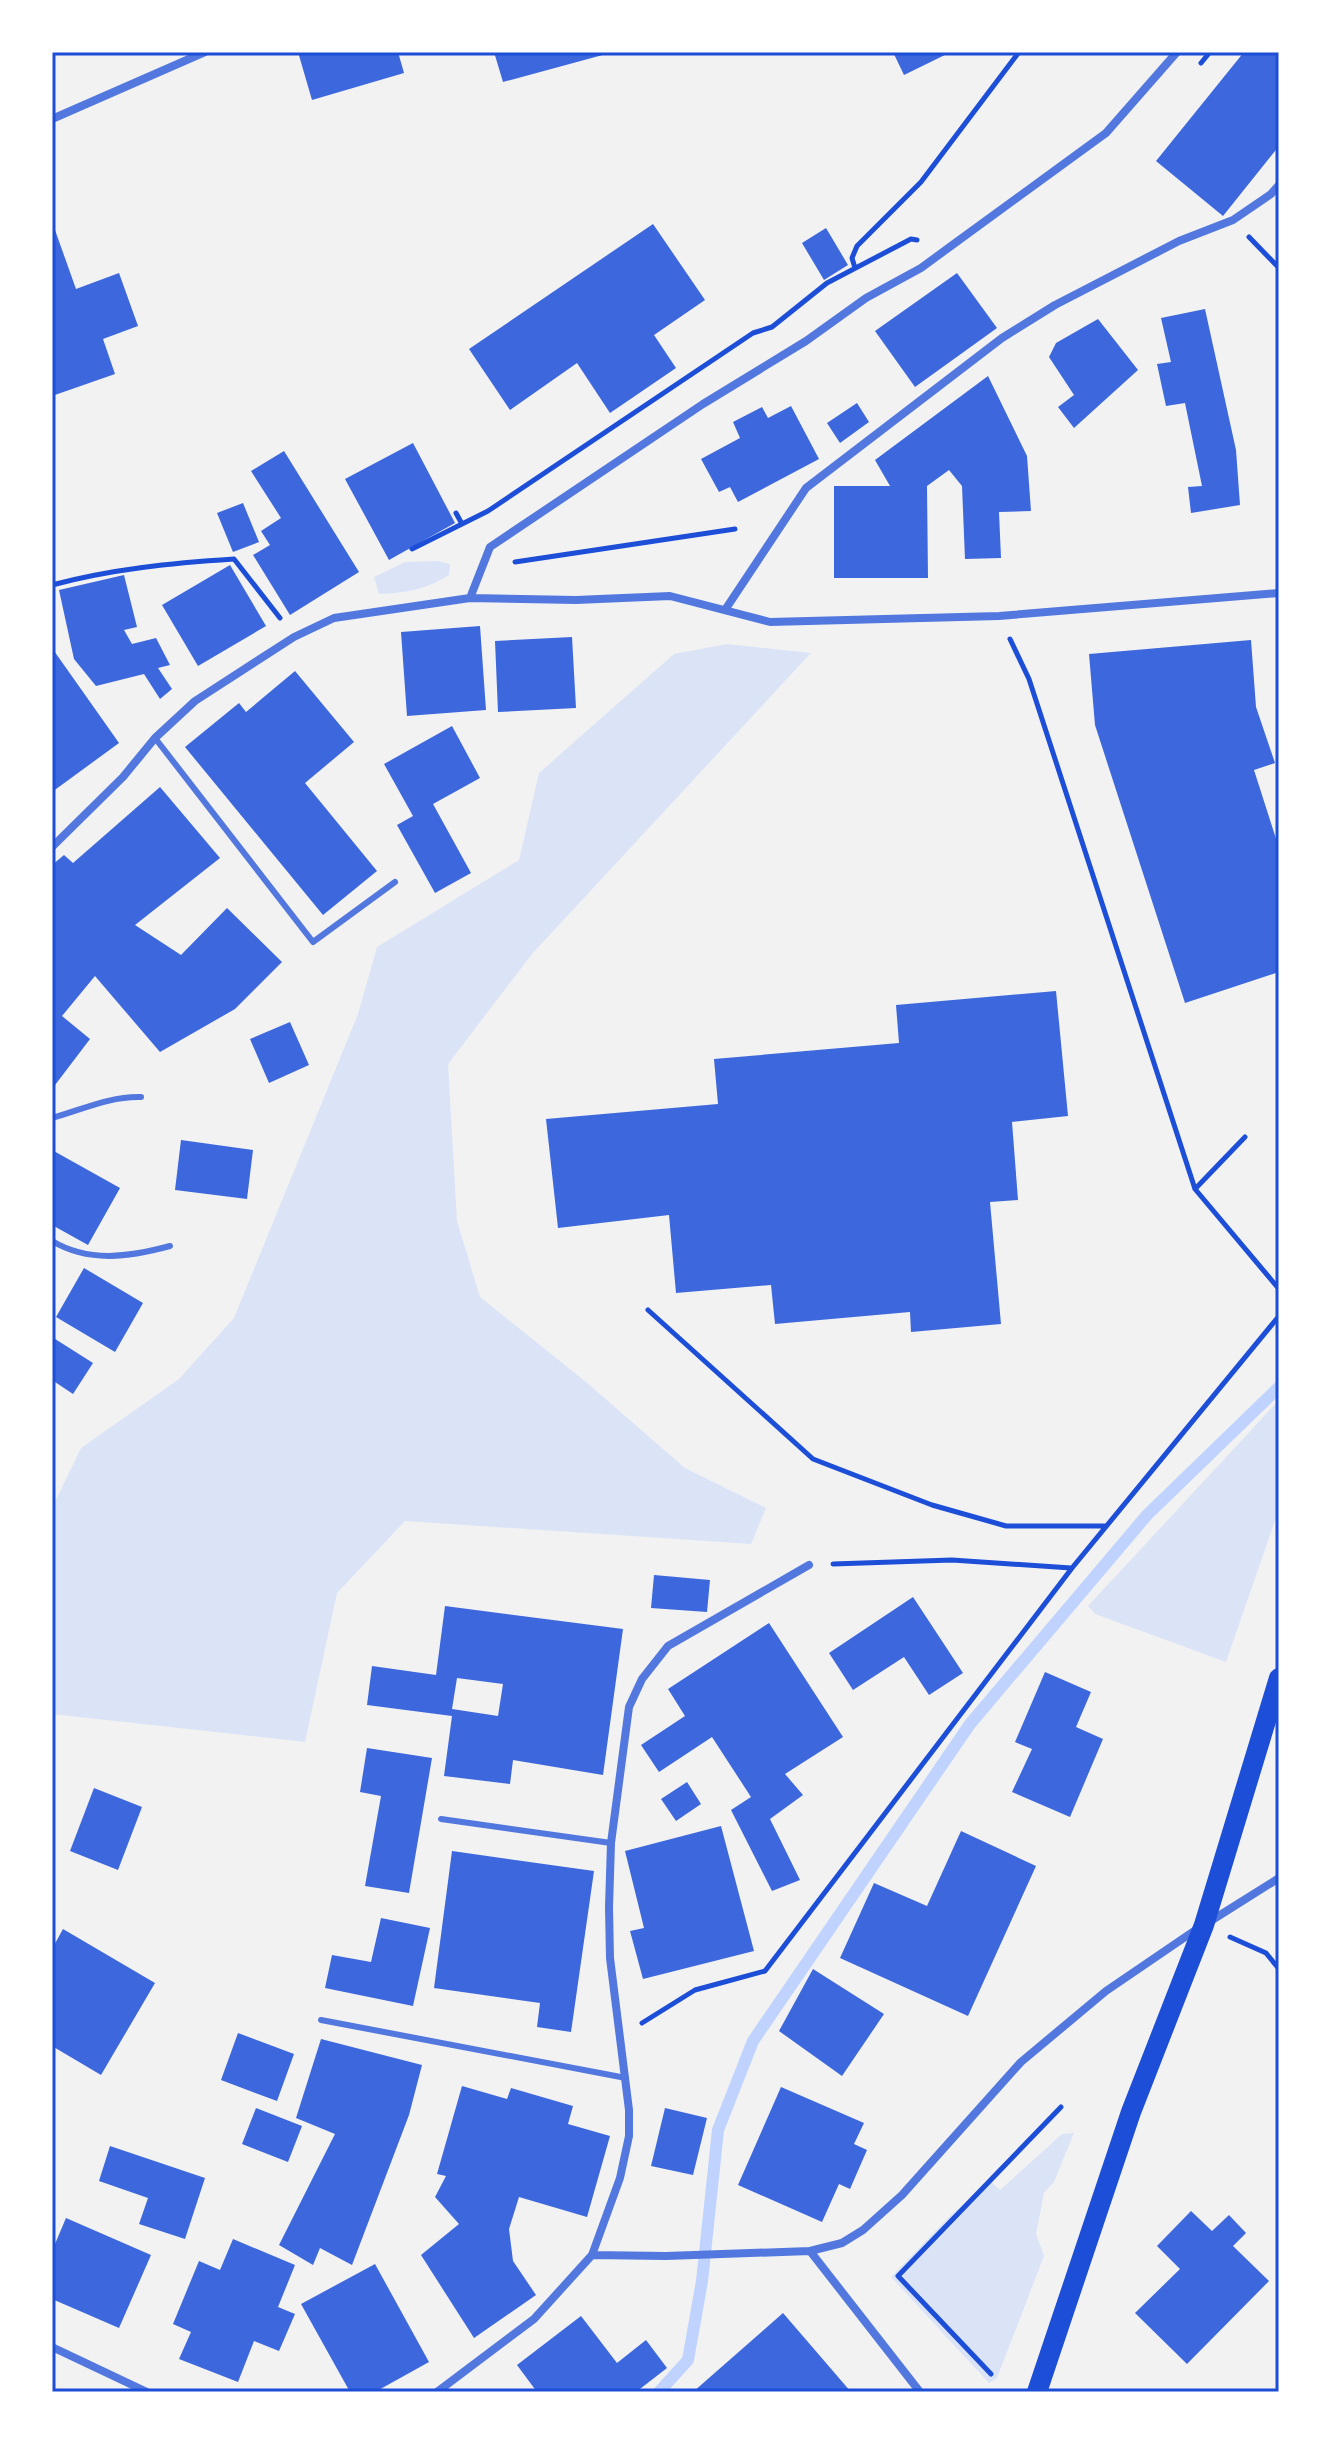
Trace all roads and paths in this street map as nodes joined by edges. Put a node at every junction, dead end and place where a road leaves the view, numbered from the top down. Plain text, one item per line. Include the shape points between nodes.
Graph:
1 (205, 52) edge
2 (1019, 52) edge
3 (1177, 52) edge
4 (52, 119) edge
5 (1279, 185) edge
6 (1233, 220) junction
7 (855, 268) dead end
8 (1279, 268) edge
9 (827, 283) dead end
10 (456, 513) dead end
11 (462, 524) junction
12 (735, 529) dead end
13 (412, 549) dead end
14 (511, 563) dead end
15 (52, 585) edge
16 (1279, 593) edge
17 (470, 598) junction
18 (725, 610) junction
19 (999, 616) junction
20 (283, 622) dead end
21 (155, 738) junction
22 (52, 847) edge
23 (395, 882) dead end
24 (141, 1097) dead end
25 (52, 1118) edge
26 (1245, 1137) dead end
27 (1195, 1189) junction
28 (52, 1241) edge
29 (170, 1246) dead end
30 (1279, 1289) edge
31 (648, 1310) dead end
32 (1279, 1316) edge
33 (1107, 1526) junction
34 (809, 1565) joint
35 (1072, 1568) junction
36 (1279, 1678) edge
37 (441, 1819) dead end
38 (611, 1843) junction
39 (1279, 1878) edge
40 (1204, 1925) junction
41 (1279, 1969) edge
42 (321, 2020) dead end
43 (621, 2037) junction
44 (626, 2078) junction
45 (1061, 2107) dead end
46 (810, 2251) junction
47 (592, 2255) junction
48 (52, 2347) edge
49 (991, 2374) dead end
50 (147, 2392) edge
51 (437, 2392) edge
52 (920, 2392) edge
53 (1037, 2392) edge

1 - 4 street
2 - 7 path via 921,182 857,246
3 - 17 street via 1106,133 941,253 490,547
5 - 6 street
6 - 8 path
6 - 18 street via 1179,241 1055,305 1002,338 830,469 806,488
9 - 11 path via 772,327 753,333
10 - 11 path
11 - 13 path
12 - 14 path
15 - 20 path via 95,573 234,559
16 - 19 street
17 - 18 street via 670,596
17 - 21 street via 334,618 294,637 195,701
18 - 19 street via 770,622
19 - 27 path via 1029,679
21 - 22 street
21 - 23 lane via 313,942
24 - 25 lane
26 - 27 path
27 - 30 path
28 - 29 lane via 93,1257
31 - 33 path via 813,1459 932,1505 1006,1526
32 - 33 path
33 - 35 path
34 - 35 path via 952,1560
34 - 38 street via 668,1646 642,1679 629,1707
35 - 43 path via 765,1971 695,1990
36 - 40 main road
37 - 38 lane
38 - 43 street via 610,1958
39 - 40 street
40 - 41 path via 1266,1953
40 - 46 street via 1106,1991 1021,2062 902,2195 863,2230 842,2243
40 - 53 main road via 1131,2112
42 - 44 lane
43 - 44 street
44 - 47 street via 629,2136
45 - 49 path via 898,2276
46 - 47 street
46 - 52 street
47 - 51 street via 534,2319
48 - 50 street

